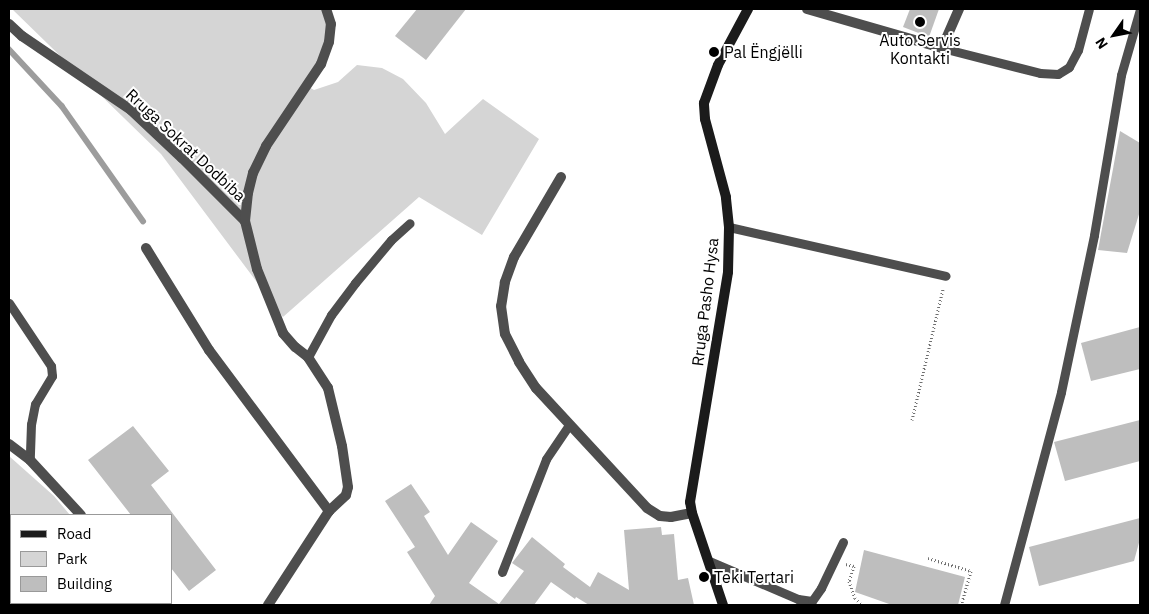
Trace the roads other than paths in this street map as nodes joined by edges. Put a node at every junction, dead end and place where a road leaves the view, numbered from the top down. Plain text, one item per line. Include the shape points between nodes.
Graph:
1 (326, 9) edge
2 (748, 9) edge
3 (807, 9) edge
4 (959, 9) edge
5 (1089, 9) edge
6 (1140, 9) edge
7 (9, 24) edge
8 (942, 48) junction
9 (561, 177) dead end
10 (245, 221) junction
11 (410, 223) dead end
12 (729, 227) junction
13 (146, 248) dead end
14 (946, 276) road end
15 (9, 303) edge
16 (308, 357) junction
17 (569, 425) junction
18 (9, 444) edge
19 (30, 460) junction
20 (329, 511) junction
21 (692, 513) junction
22 (80, 514) edge
23 (843, 542) dead end
24 (709, 561) junction
25 (502, 572) dead end
26 (268, 605) edge
27 (723, 605) edge
28 (1004, 605) edge

1 - 10 street via 330,24 329,42 322,64 266,146 253,173
2 - 12 main road, Rruga Pasho Hysa via 718,65 704,103 705,119 726,197
3 - 8 street
4 - 8 street
5 - 8 lane via 1078,50 1069,67 1058,74 1040,73
6 - 28 lane via 1121,75 1094,235 1061,392
7 - 10 street, Rruga Sokrat Dodbiba via 131,110
9 - 17 street via 514,257 505,282 502,306 506,334 519,362 536,388
10 - 16 street via 257,269 273,312 283,333
11 - 16 lane via 354,283 331,315
12 - 14 lane
12 - 21 main road, Rruga Pasho Hysa via 728,272 690,502
13 - 20 street via 209,350
15 - 19 lane via 51,366 52,376 35,404 30,424
16 - 20 street via 328,388 348,487 346,495
17 - 21 street via 647,508 660,516
17 - 25 lane via 546,459
18 - 19 street
19 - 22 street
20 - 26 street
21 - 24 main road, Rruga Pasho Hysa
23 - 24 lane via 836,561 812,600 798,599
24 - 27 main road, Rruga Pasho Hysa

